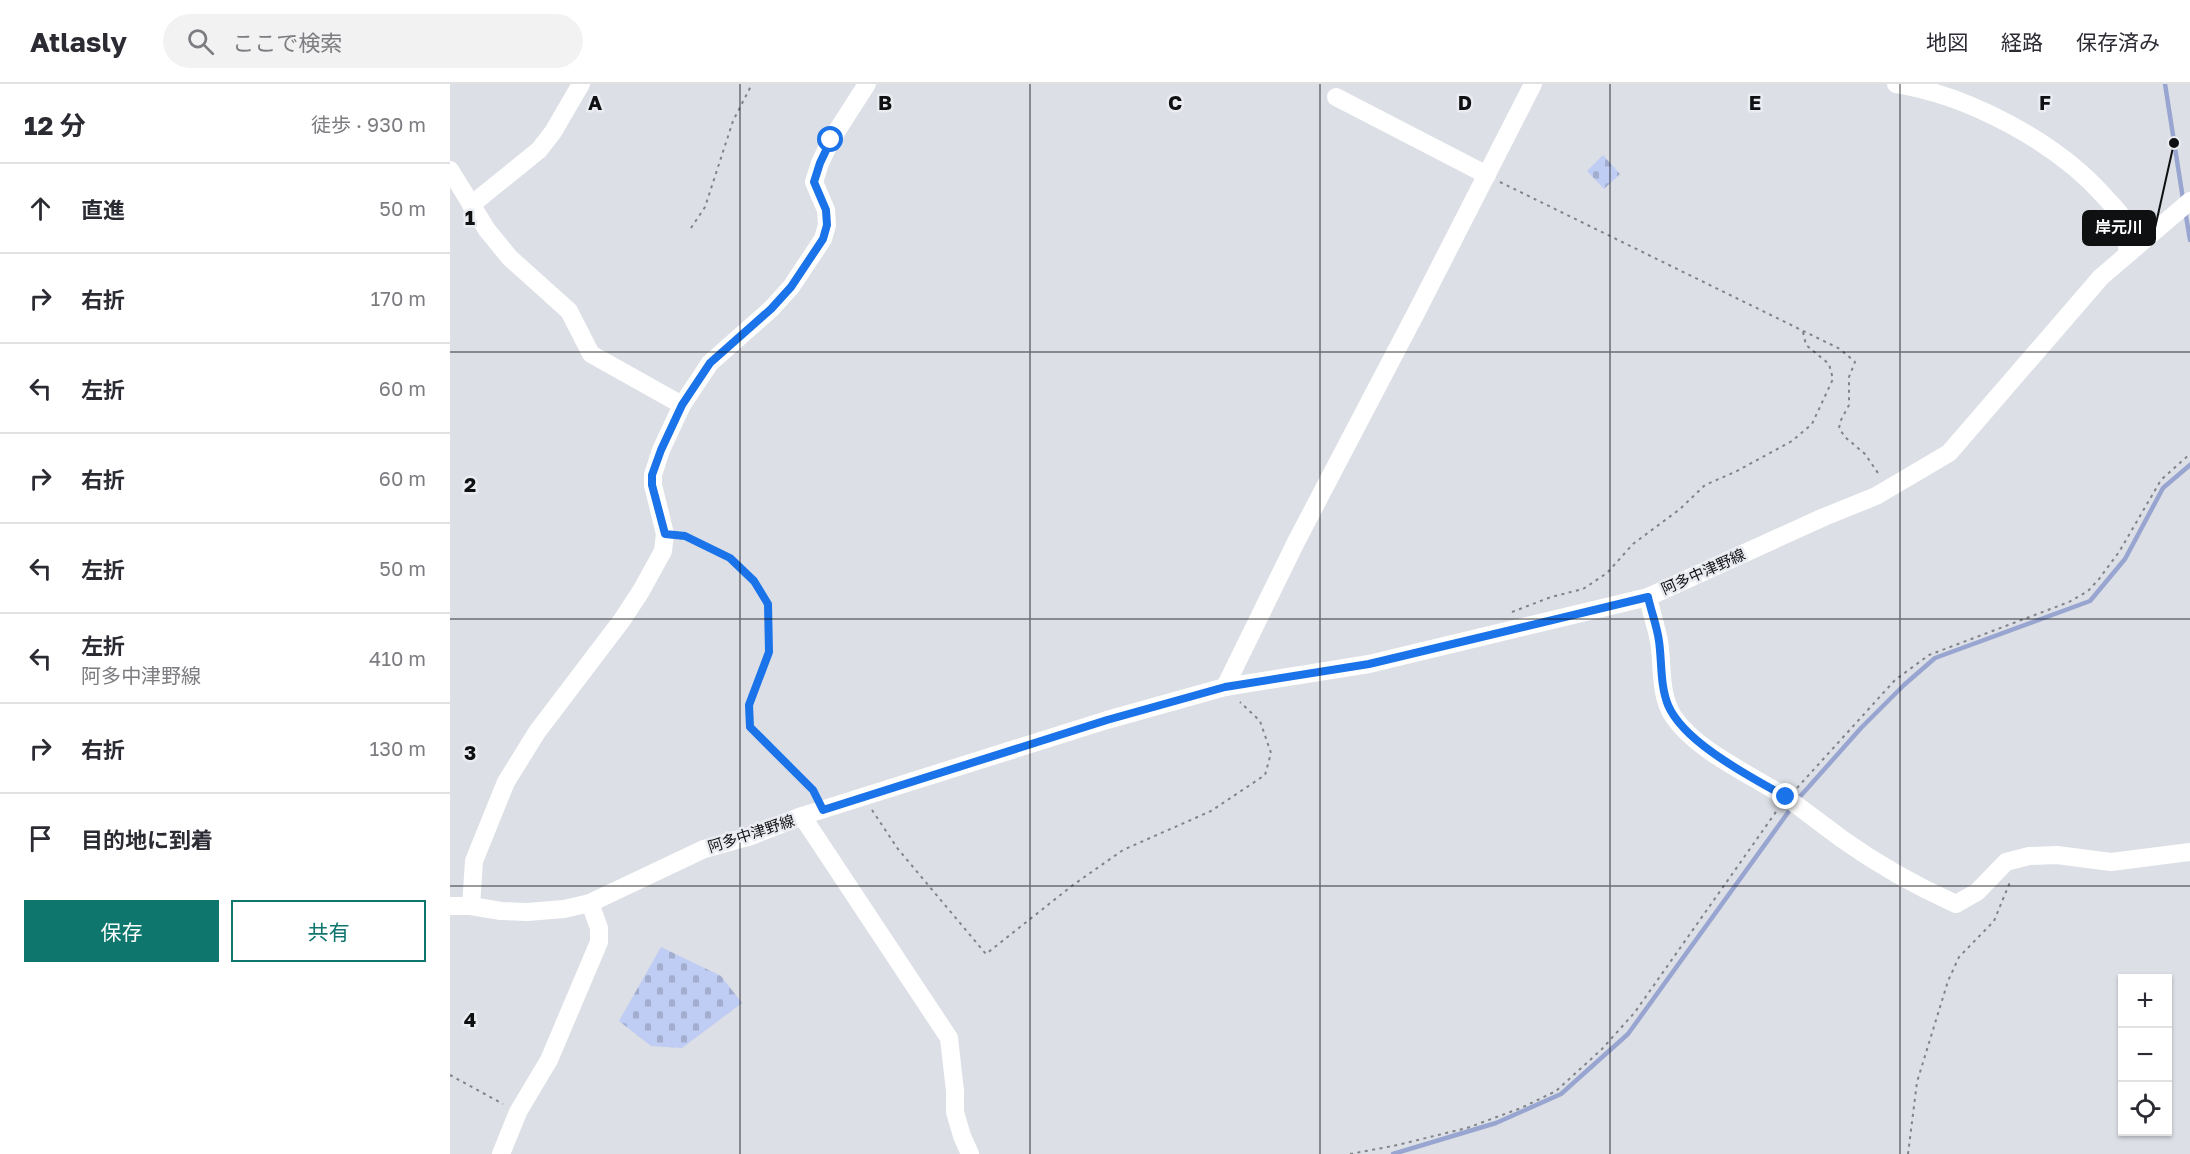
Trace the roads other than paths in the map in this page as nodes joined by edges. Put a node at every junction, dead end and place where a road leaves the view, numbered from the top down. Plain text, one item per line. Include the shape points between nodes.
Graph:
1 (582, 84) edge
2 (867, 84) edge
3 (1533, 84) edge
4 (1896, 84) edge
5 (1336, 97) dead end
6 (450, 170) edge
7 (1487, 175) junction
8 (471, 205) junction
9 (2189, 206) edge
10 (2128, 254) junction
11 (682, 405) junction
12 (1648, 597) junction
13 (1225, 687) junction
14 (802, 816) junction
15 (2190, 852) edge
16 (590, 903) junction
17 (450, 906) edge
18 (471, 906) junction
19 (501, 1154) edge
20 (970, 1154) edge

1 - 8 street via 539,150
2 - 11 street via 836,132 814,182 826,210 823,239 791,287 710,363
3 - 7 street
4 - 10 street via 1985,112 2025,133 2077,170 2121,215
5 - 7 street
6 - 8 street
7 - 13 street
8 - 11 street via 510,258 569,311 591,354
9 - 10 street, 阿多中津野線
10 - 12 street, 阿多中津野線 via 2101,277 1949,453 1888,490
11 - 18 street via 652,475 665,534 663,551 635,601 537,732 506,782 474,861
12 - 13 street, 阿多中津野線 via 1369,664
12 - 15 street via 1659,640 1664,689 1673,716 1691,736 1902,877 1956,904 1977,892 2006,862 2029,856 2057,855 2111,862
13 - 14 street, 阿多中津野線
14 - 16 street, 阿多中津野線 via 704,849
14 - 20 street via 949,1038 955,1112
16 - 18 street, 阿多中津野線 via 527,912
16 - 19 street via 599,928 599,942 549,1060 518,1112
17 - 18 street, 阿多中津野線

